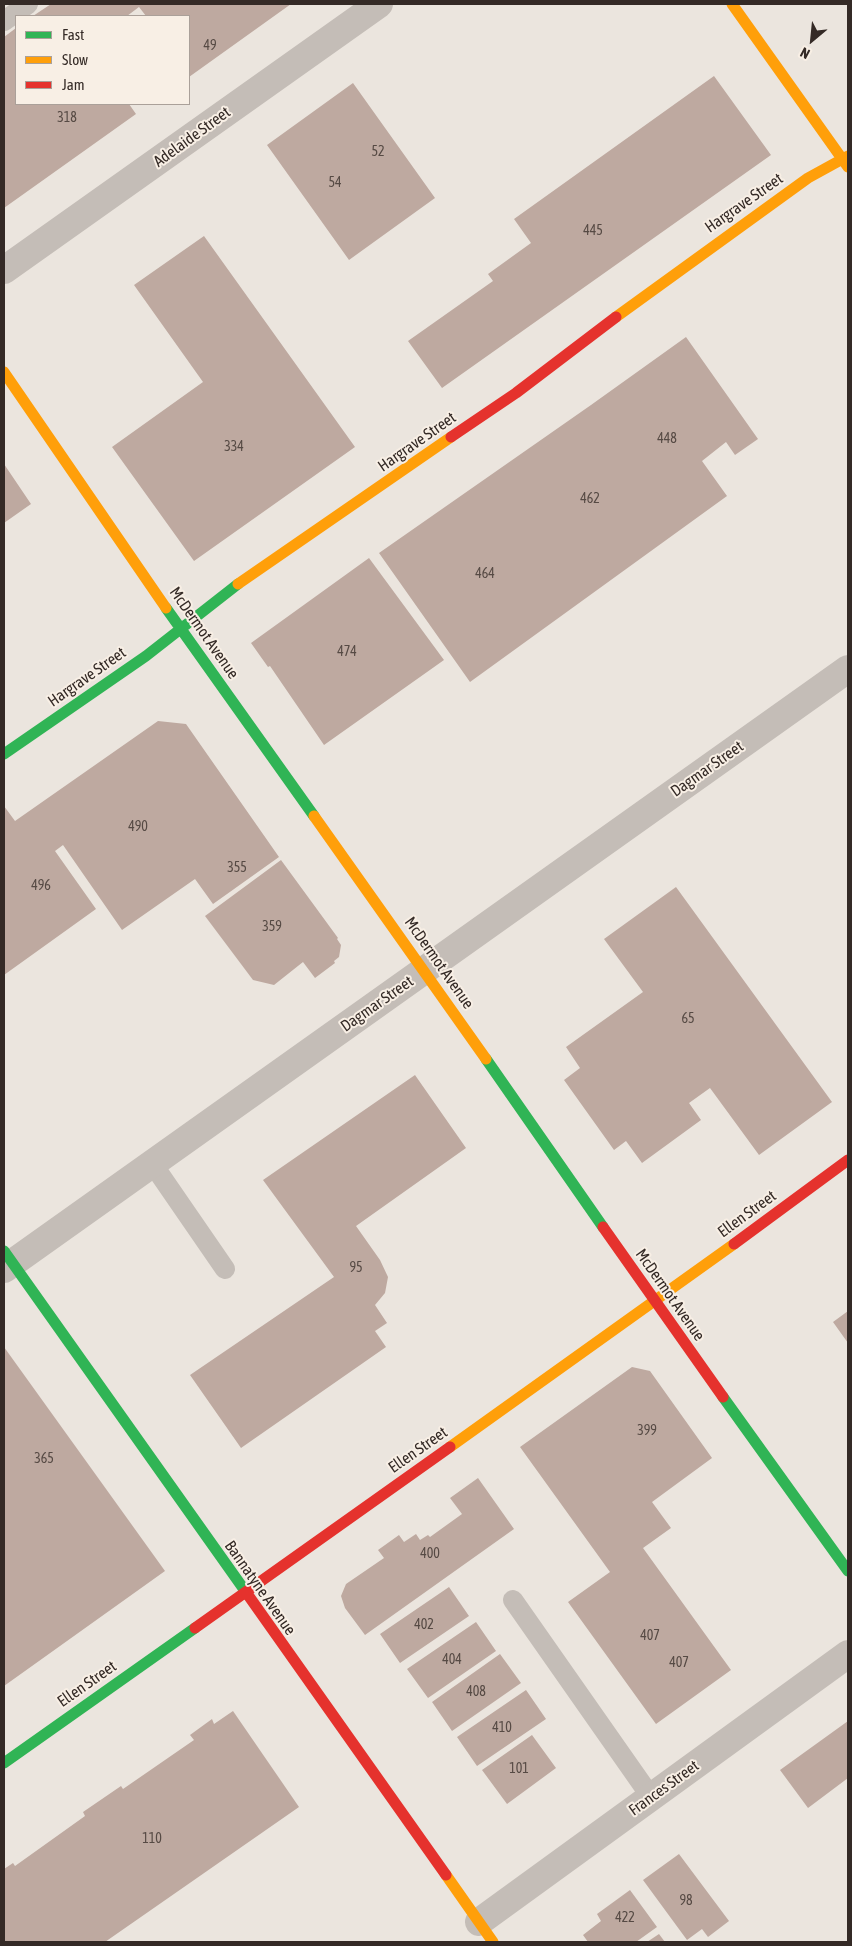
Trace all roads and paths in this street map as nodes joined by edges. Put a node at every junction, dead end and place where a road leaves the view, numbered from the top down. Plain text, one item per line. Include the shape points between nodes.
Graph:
1 (28, 4) edge
2 (379, 4) edge
3 (732, 4) edge
4 (4, 21) edge
5 (846, 161) edge
6 (4, 270) edge
7 (4, 372) edge
8 (180, 628) junction
9 (848, 669) edge
10 (4, 754) edge
11 (424, 971) junction
12 (848, 1160) edge
13 (152, 1163) junction
14 (6, 1261) edge
15 (225, 1268) dead end
16 (655, 1302) junction
17 (848, 1571) edge
18 (244, 1593) junction
19 (513, 1600) dead end
20 (848, 1654) edge
21 (4, 1763) edge
22 (651, 1797) junction
23 (486, 1932) edge

1 - 4 lane
2 - 6 street, Adelaide Street
3 - 5 street
5 - 8 street, Hargrave Street via 808,178 677,271 508,399 215,600
7 - 8 street, McDermot Avenue
8 - 10 street, Hargrave Street via 146,656
8 - 11 street, McDermot Avenue
9 - 11 street, Dagmar Street
11 - 13 street, Dagmar Street
11 - 16 street, McDermot Avenue
12 - 16 street, Ellen Street
13 - 14 street, Dagmar Street
13 - 15 lane
14 - 18 street, Bannatyne Avenue
16 - 17 street, McDermot Avenue
16 - 18 street, Ellen Street
18 - 21 street, Ellen Street
18 - 23 street, Bannatyne Avenue
19 - 22 lane
20 - 22 street, Frances Street
22 - 23 street, Frances Street

